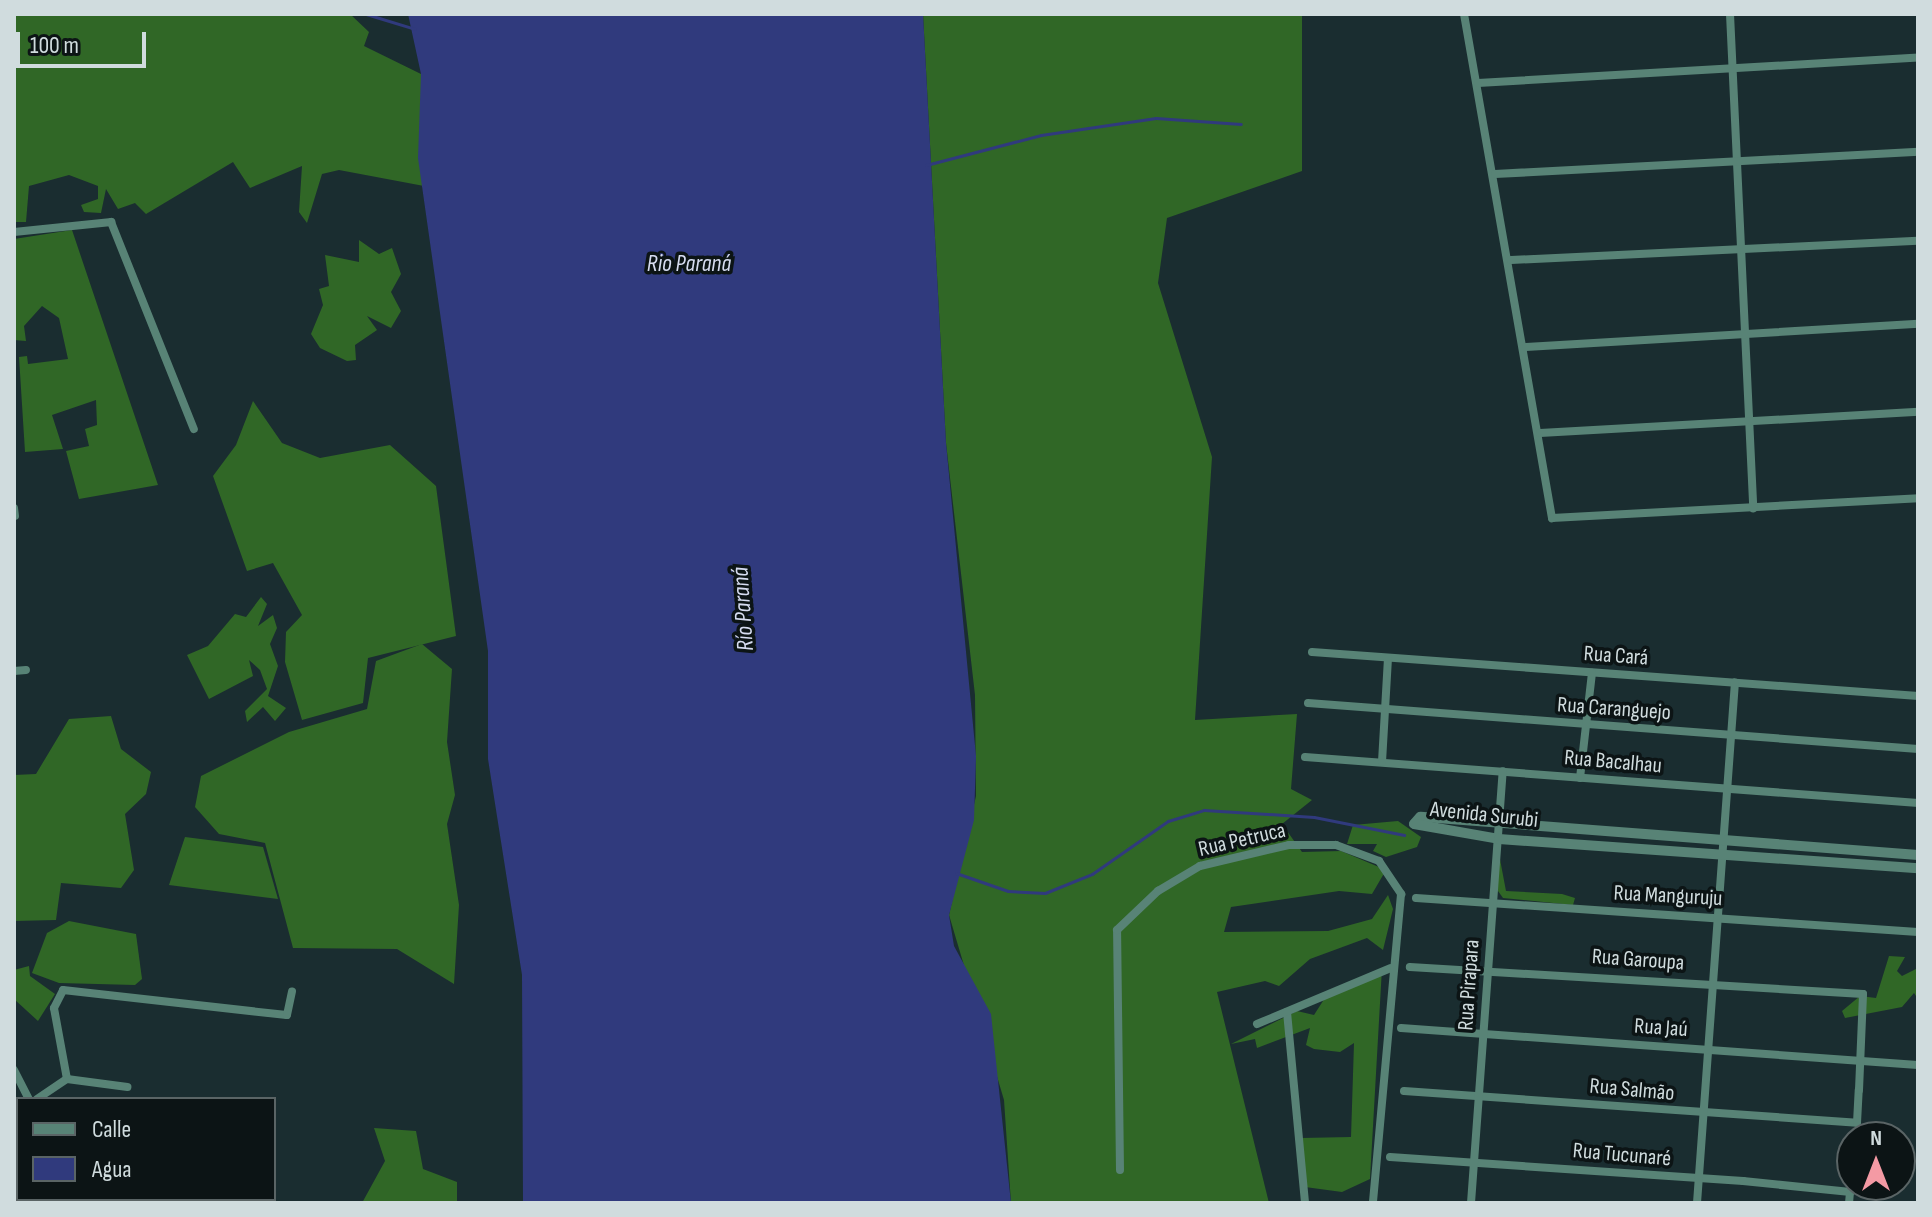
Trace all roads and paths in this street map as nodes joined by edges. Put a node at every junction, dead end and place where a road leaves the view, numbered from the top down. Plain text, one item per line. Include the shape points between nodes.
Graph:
1 (1464, 14) edge
2 (1730, 14) edge
3 (1918, 58) edge
4 (1730, 68) junction
5 (1478, 83) junction
6 (1918, 152) edge
7 (1734, 157) junction
8 (1495, 174) junction
9 (14, 232) edge
10 (1918, 241) edge
11 (1741, 249) junction
12 (1511, 260) junction
13 (1918, 324) edge
14 (1745, 335) junction
15 (1526, 347) junction
16 (1918, 412) edge
17 (1749, 421) junction
18 (194, 429) dead end
19 (1540, 433) junction
20 (1918, 498) edge
21 (1753, 508) junction
22 (1312, 652) dead end
23 (1388, 658) junction
24 (26, 670) dead end
25 (14, 671) edge
26 (1592, 673) junction
27 (1735, 682) junction
28 (1918, 696) edge
29 (1308, 703) dead end
30 (1385, 709) junction
31 (1586, 725) junction
32 (1731, 736) junction
33 (1918, 749) edge
34 (1305, 757) dead end
35 (1382, 762) junction
36 (1503, 771) junction
37 (1580, 778) junction
38 (1728, 790) junction
39 (1918, 803) edge
40 (1500, 827) junction
41 (1499, 839) junction
42 (1724, 841) junction
43 (1723, 854) junction
44 (1918, 855) edge
45 (1918, 868) edge
46 (1416, 898) dead end
47 (1492, 902) junction
48 (1717, 917) junction
49 (1918, 932) edge
50 (1410, 967) dead end
51 (1391, 968) junction
52 (1489, 968) junction
53 (1713, 983) junction
54 (292, 992) dead end
55 (1287, 1012) junction
56 (1257, 1024) dead end
57 (1401, 1028) dead end
58 (1483, 1034) junction
59 (1709, 1049) junction
60 (1859, 1060) junction
61 (1918, 1065) edge
62 (14, 1070) edge
63 (67, 1079) junction
64 (127, 1087) dead end
65 (1404, 1091) dead end
66 (1478, 1094) junction
67 (28, 1097) edge
68 (40, 1097) edge
69 (1705, 1115) junction
70 (1390, 1157) dead end
71 (1473, 1161) junction
72 (1120, 1170) dead end
73 (1699, 1179) junction
74 (1305, 1203) edge
75 (1373, 1203) edge
76 (1471, 1203) edge
77 (1697, 1203) edge
78 (1849, 1203) edge

1 - 5 street
2 - 4 street
3 - 4 street
4 - 5 street
4 - 7 street
5 - 8 street
6 - 7 street
7 - 8 street
7 - 11 street
8 - 12 street
9 - 18 street via 111,222
10 - 11 street
11 - 12 street
11 - 14 street
12 - 15 street
13 - 14 street
14 - 15 street
14 - 17 street
15 - 19 street
16 - 17 street
17 - 19 street
17 - 21 street
19 - 21 street via 1552,518
20 - 21 street
22 - 23 street, Rua Cará
23 - 26 street, Rua Cará
23 - 30 street
24 - 25 street
26 - 27 street, Rua Cará
26 - 31 street
27 - 28 street, Rua Cará
27 - 32 street
29 - 30 street, Rua Caranguejo
30 - 31 street, Rua Caranguejo
30 - 35 street
31 - 32 street, Rua Caranguejo
31 - 37 street
32 - 33 street, Rua Caranguejo
32 - 38 street
34 - 35 street, Rua Bacalhau
35 - 36 street, Rua Bacalhau
36 - 37 street, Rua Bacalhau
36 - 40 street, Rua Pirapara
37 - 38 street, Rua Bacalhau
38 - 39 street, Rua Bacalhau
38 - 42 street
40 - 41 street, Rua Pirapara
40 - 41 street, Avenida Surubi via 1420,817 1414,824
40 - 42 street, Avenida Surubi
41 - 43 street, Avenida Surubi
41 - 47 street, Rua Pirapara
42 - 43 street
42 - 44 street, Avenida Surubi
43 - 45 street, Avenida Surubi
43 - 48 street
46 - 47 street, Rua Manguruju
47 - 48 street, Rua Manguruju
47 - 52 street, Rua Pirapara
48 - 49 street, Rua Manguruju
48 - 53 street
50 - 52 street, Rua Garoupa
51 - 55 street
51 - 72 street, Rua Petruca via 1401,894 1392,872 1370,856 1336,845 1289,845 1200,866 1158,891 1117,930
51 - 75 street, Rua Petruca
52 - 53 street, Rua Garoupa
52 - 58 street, Rua Pirapara
53 - 59 street
53 - 60 street, Rua Garoupa via 1863,994
54 - 63 street via 287,1015 63,990 54,1008
55 - 56 street
55 - 74 street
57 - 58 street, Rua Jaú
58 - 59 street, Rua Jaú
58 - 66 street, Rua Pirapara
59 - 60 street, Rua Jaú
59 - 69 street
60 - 61 street, Rua Jaú
60 - 69 street, Rua Salmão via 1857,1123
62 - 67 street
63 - 64 street
63 - 68 street
65 - 66 street, Rua Salmão
66 - 69 street, Rua Salmão
66 - 71 street, Rua Pirapara
69 - 73 street
70 - 71 street, Rua Tucunaré
71 - 73 street, Rua Tucunaré
71 - 76 street, Rua Pirapara
73 - 77 street
73 - 78 street, Rua Tucunaré via 1850,1192

